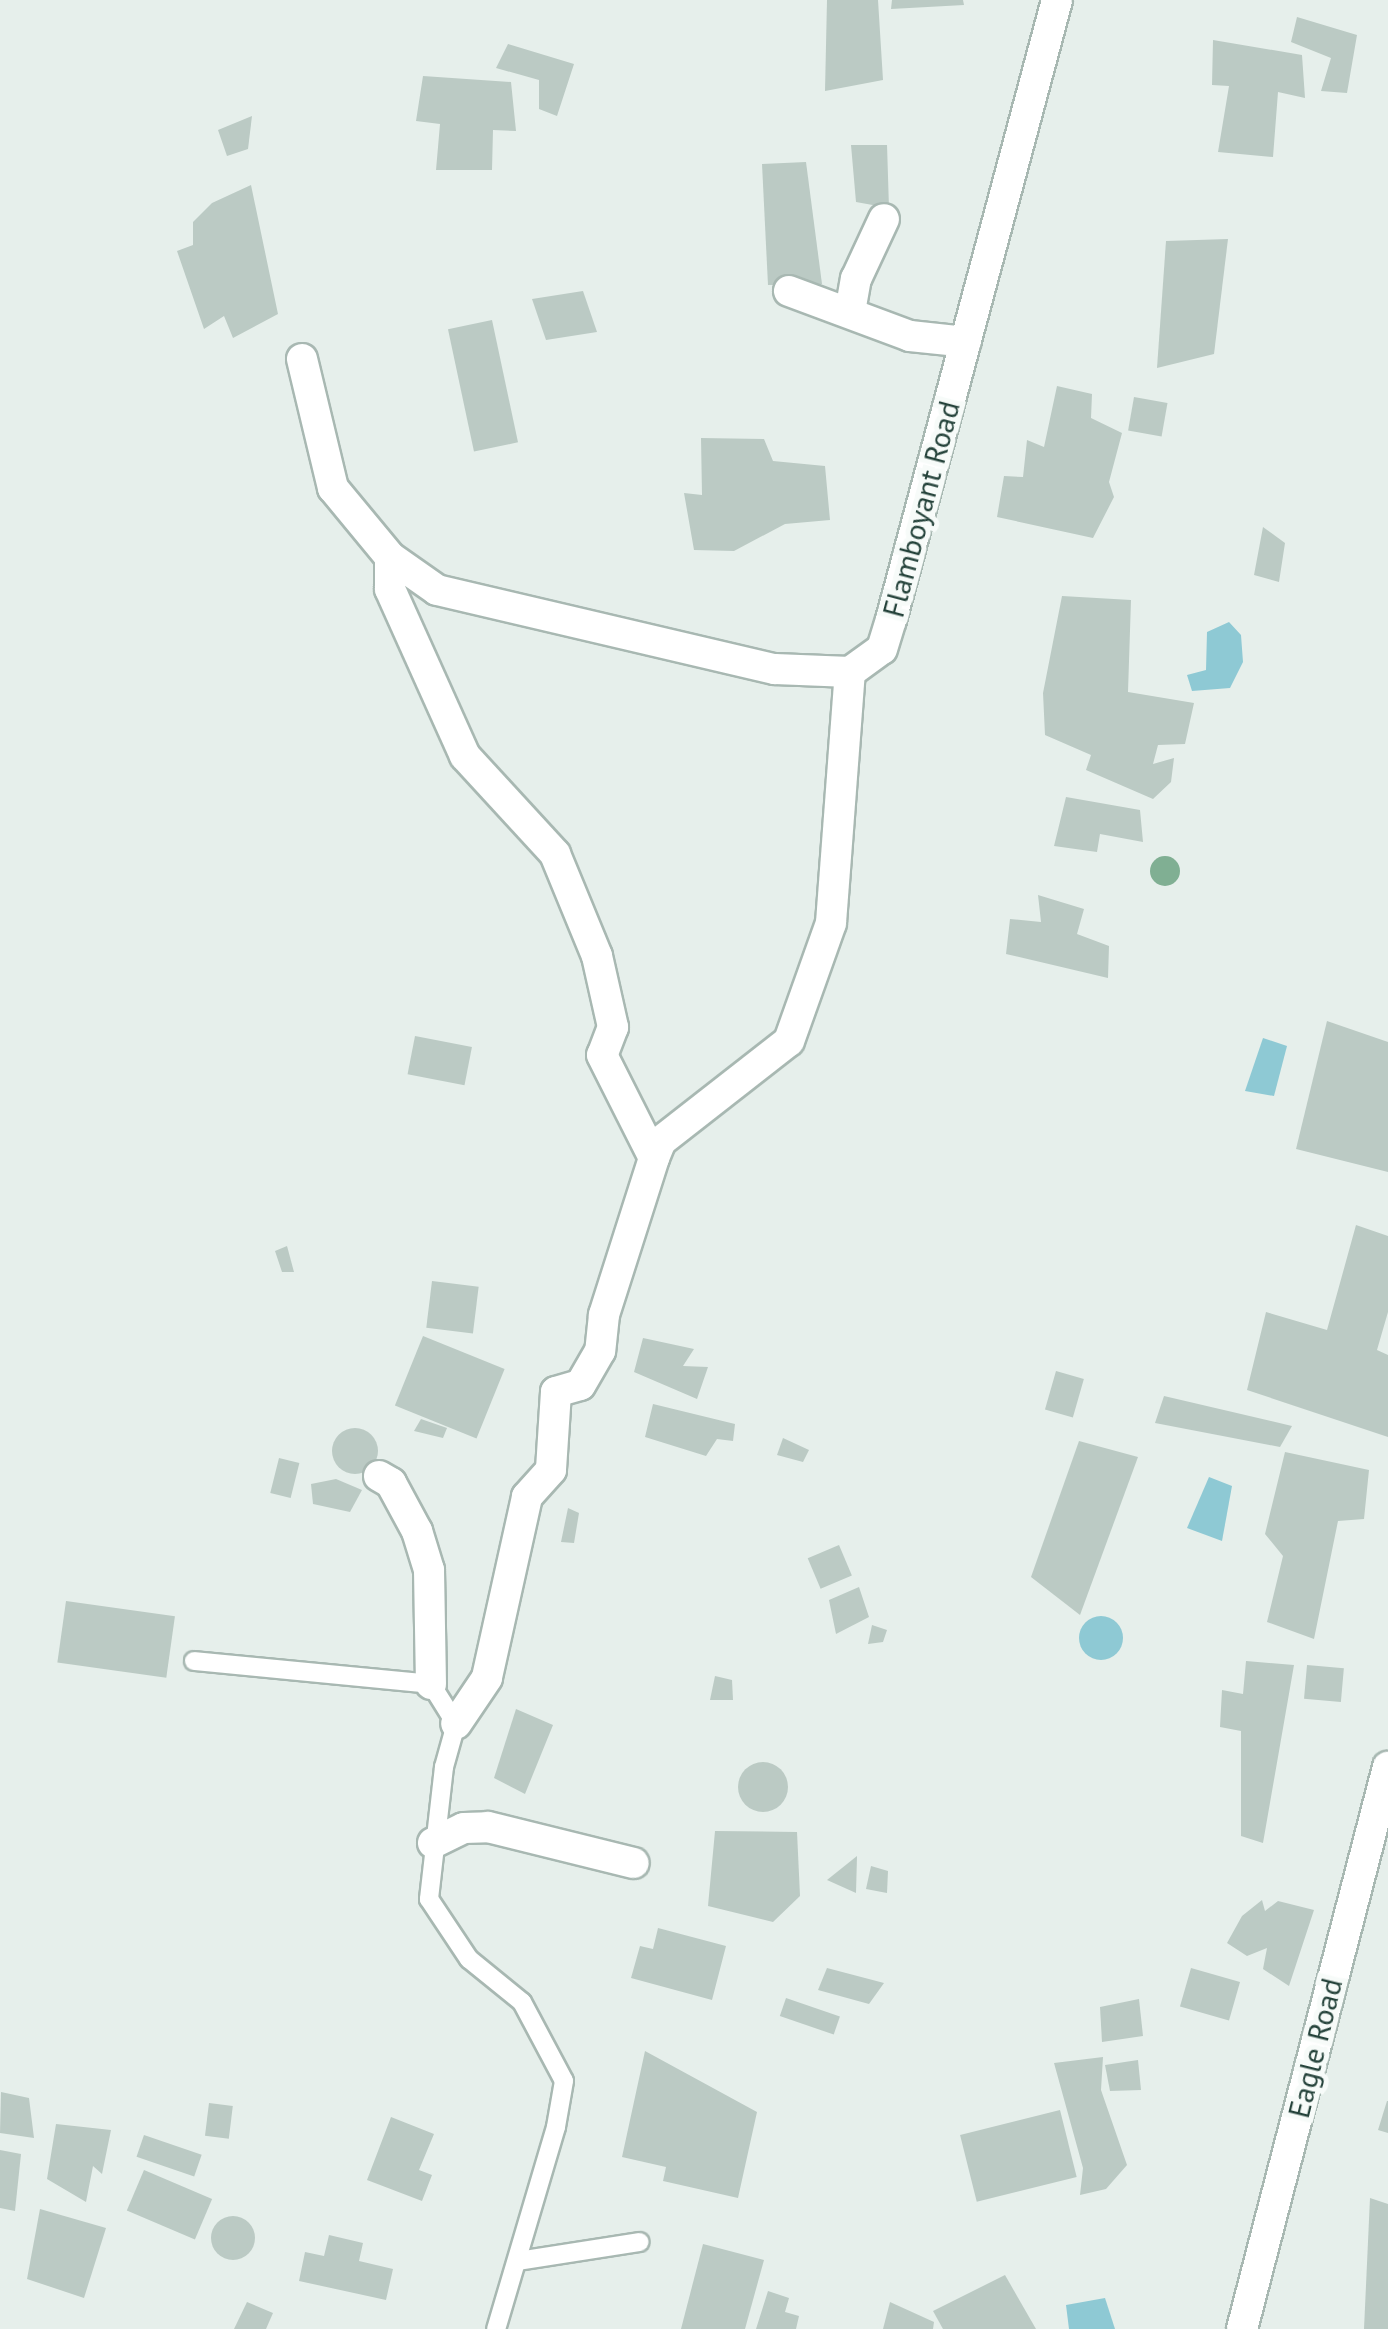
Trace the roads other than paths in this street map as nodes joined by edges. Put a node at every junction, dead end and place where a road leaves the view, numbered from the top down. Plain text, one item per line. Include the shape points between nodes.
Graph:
1 (1058, 0) edge
2 (884, 219) dead end
3 (789, 291) dead end
4 (850, 312) junction
5 (966, 342) junction
6 (302, 359) dead end
7 (390, 557) junction
8 (850, 672) junction
9 (654, 1158) junction
10 (379, 1476) dead end
11 (194, 1660) dead end
12 (430, 1684) junction
13 (456, 1724) junction
14 (1388, 1768) edge
15 (1381, 1820) edge
16 (434, 1843) junction
17 (634, 1863) dead end
18 (640, 2242) dead end
19 (518, 2261) junction
20 (496, 2329) edge
21 (1242, 2329) edge

1 - 5 street, Flamboyant Road
2 - 4 street via 856,279
3 - 4 street
4 - 5 street via 910,336
5 - 8 street, Flamboyant Road via 882,649
6 - 7 street via 333,488
7 - 8 street via 437,590 775,669
7 - 9 street via 390,589 465,756 555,854 596,956 614,1027 602,1054
8 - 9 street via 831,922 789,1041 661,1141
9 - 13 street via 604,1316 600,1352 580,1386 556,1392 552,1470 527,1497 487,1678
10 - 12 street via 391,1483 429,1570
11 - 12 lane
12 - 13 lane
13 - 16 lane
14 - 15 street, Eagle Road
15 - 21 street, Eagle Road
16 - 17 street via 464,1828 488,1827
16 - 19 lane via 429,1898 468,1959 522,2002 564,2080
18 - 19 lane
19 - 20 lane

